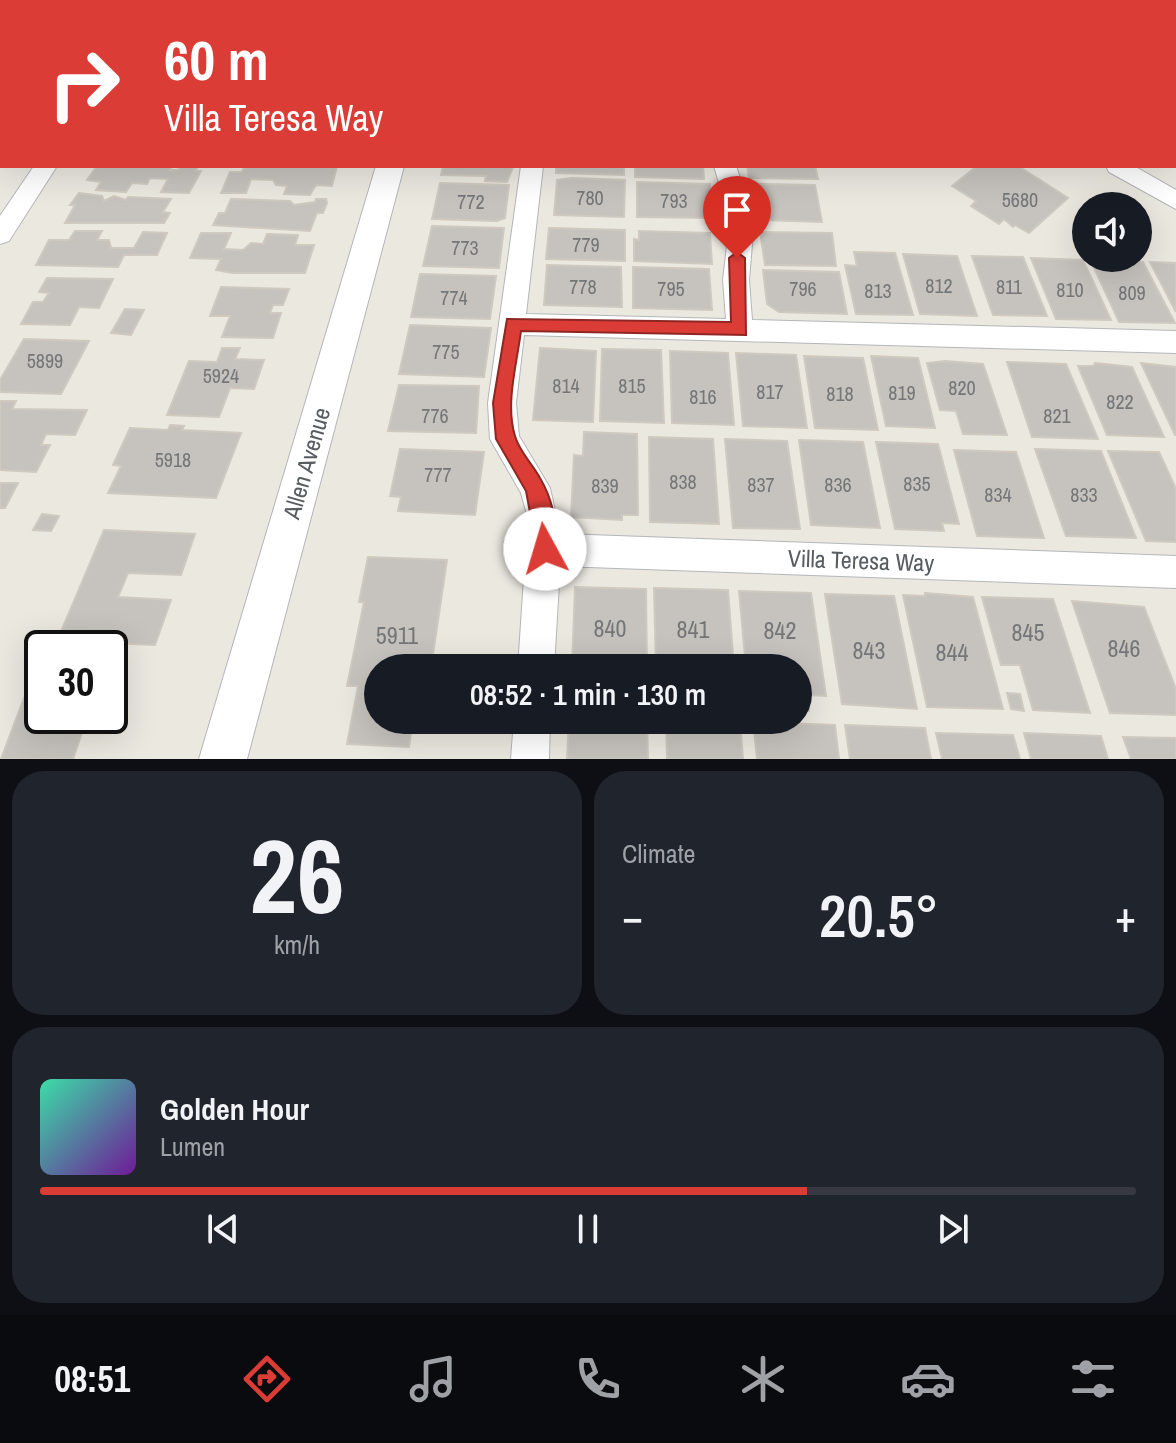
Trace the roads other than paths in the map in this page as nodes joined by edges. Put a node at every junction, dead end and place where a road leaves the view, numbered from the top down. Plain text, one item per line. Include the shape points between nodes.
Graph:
1 (45, 168) edge
2 (389, 168) edge
3 (532, 168) edge
4 (726, 168) edge
5 (1128, 168) edge
6 (1171, 191) edge
7 (0, 235) edge
8 (513, 324) junction
9 (740, 330) junction
10 (1176, 342) edge
11 (545, 549) junction
12 (1176, 572) edge
13 (537, 654) edge
14 (531, 734) edge
15 (223, 759) edge
16 (530, 759) edge

1 - 7 street
2 - 15 street, Allen Avenue
3 - 8 street
4 - 9 street via 742,220 736,280
5 - 6 street
8 - 9 street
8 - 11 street via 502,403 505,439 535,488 544,518
9 - 10 street
11 - 12 street, Villa Teresa Way
11 - 13 street
14 - 16 street

